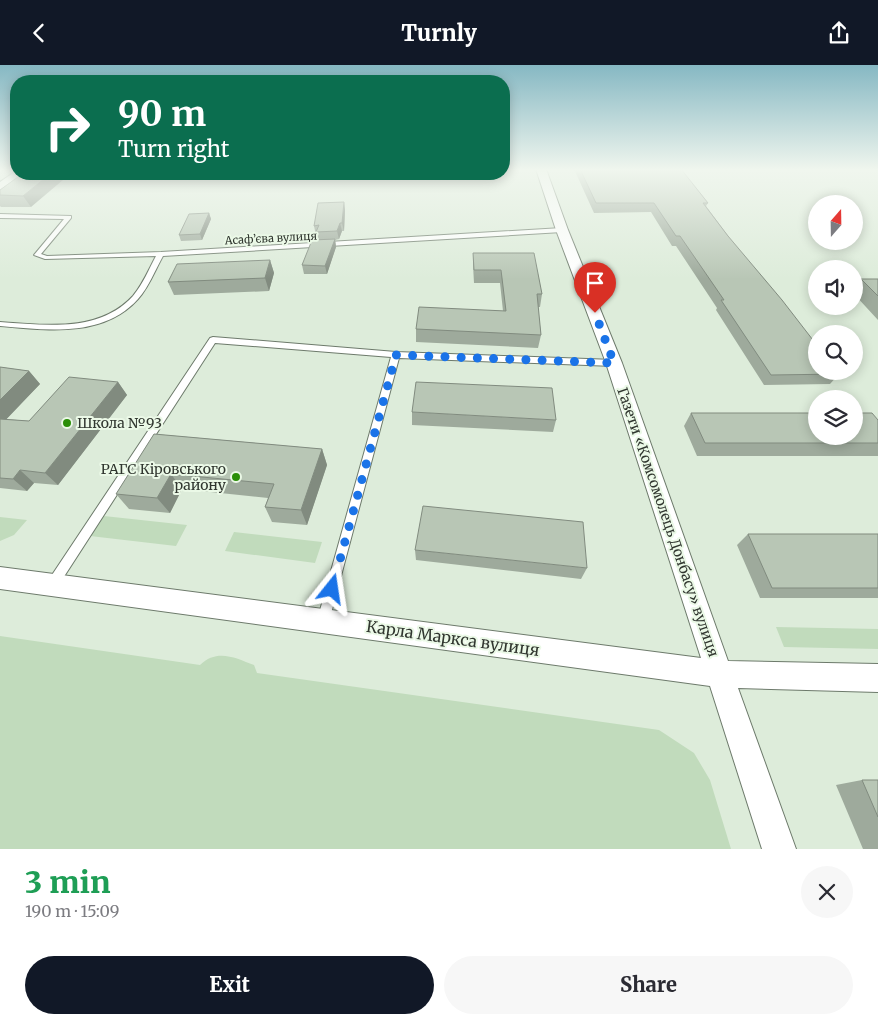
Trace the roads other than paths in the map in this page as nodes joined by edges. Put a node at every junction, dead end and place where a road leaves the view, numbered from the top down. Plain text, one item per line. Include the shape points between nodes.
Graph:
1 (554, 206) edge
2 (0, 216) edge
3 (562, 230) junction
4 (161, 254) junction
5 (0, 324) edge
6 (396, 355) junction
7 (614, 363) junction
8 (0, 578) edge
9 (52, 585) junction
10 (323, 621) junction
11 (720, 674) junction
12 (878, 678) edge
13 (779, 849) edge

1 - 3 street, Газети «Комсомолець Донбасу» вулиця
2 - 4 lane, Асаф’єва вулиця via 69,217 37,255 47,258
3 - 4 lane, Асаф’єва вулиця
3 - 7 street, Газети «Комсомолець Донбасу» вулиця
4 - 5 lane via 136,297 113,317 72,328
6 - 7 lane
6 - 9 lane via 213,340
6 - 10 lane
7 - 11 street, Газети «Комсомолець Донбасу» вулиця
8 - 9 street, Карла Маркса вулиця
9 - 10 street, Карла Маркса вулиця
10 - 11 street, Карла Маркса вулиця
11 - 12 street, Карла Маркса вулиця
11 - 13 street, Газети «Комсомолець Донбасу» вулиця

